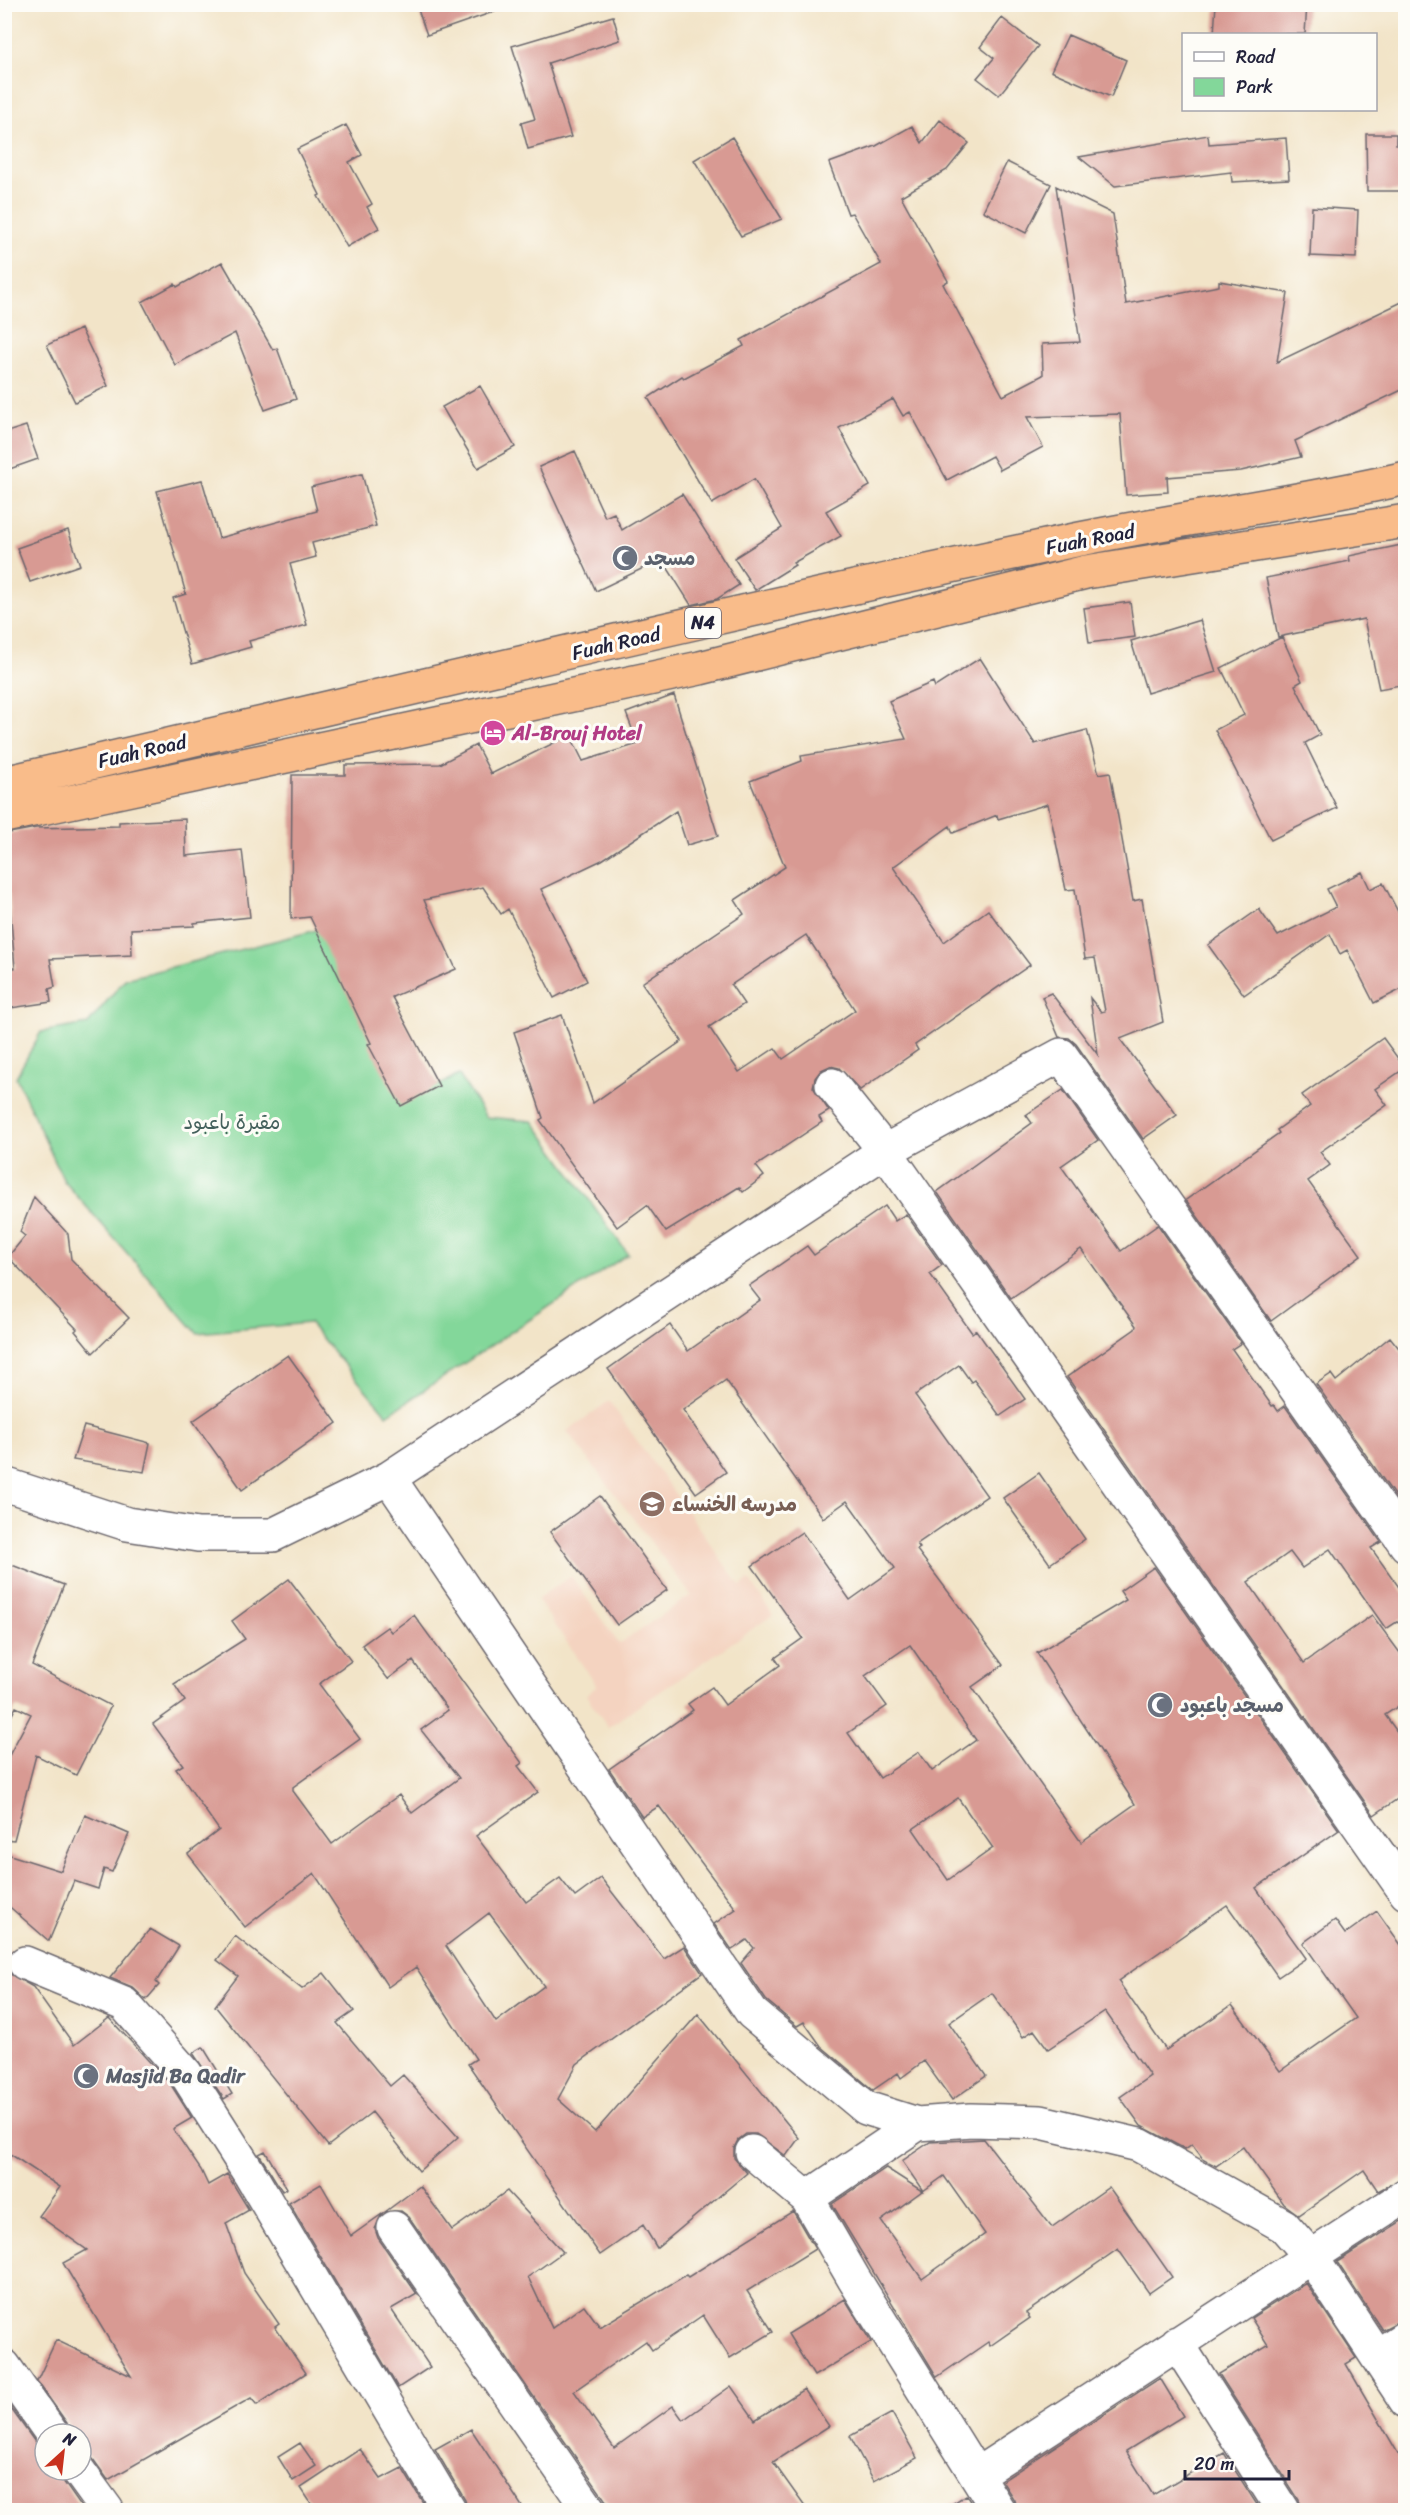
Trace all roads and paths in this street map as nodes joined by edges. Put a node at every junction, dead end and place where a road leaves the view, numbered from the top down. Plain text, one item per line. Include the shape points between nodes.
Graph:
1 (1406, 478) edge
2 (1406, 521) edge
3 (4, 783) edge
4 (4, 816) edge
5 (832, 1085) dead end
6 (885, 1151) junction
7 (389, 1478) junction
8 (4, 1484) edge
9 (1406, 1545) edge
10 (1406, 1893) edge
11 (25, 1963) dead end
12 (916, 2124) junction
13 (752, 2152) dead end
14 (1406, 2195) edge
15 (807, 2198) junction
16 (394, 2228) dead end
17 (1312, 2258) junction
18 (1406, 2337) edge
19 (1177, 2343) junction
20 (1377, 2356) junction
21 (4, 2366) edge
22 (1406, 2401) edge
23 (44, 2422) edge
24 (976, 2475) junction
25 (86, 2482) edge
26 (106, 2511) edge
27 (449, 2511) edge
28 (589, 2511) edge
29 (998, 2511) edge
30 (1283, 2511) edge

1 - 3 highway, Fuah Road / N4 via 1312,500 1083,539 756,610
2 - 4 highway, Fuah Road / N4 via 1086,572 700,668
5 - 6 street
6 - 7 street
6 - 9 street via 1061,1055
6 - 10 street
7 - 8 street via 273,1535 198,1535 127,1524
7 - 12 street via 752,2013 866,2108
11 - 27 street via 124,2004 186,2074 251,2176
12 - 15 street
12 - 17 street via 971,2120 1041,2122 1139,2145 1284,2226
13 - 15 street
14 - 17 street
15 - 24 street
16 - 28 street
17 - 19 street
17 - 20 street
18 - 20 street
19 - 24 street
19 - 30 street
20 - 22 street
21 - 23 street
24 - 29 street
25 - 26 street

